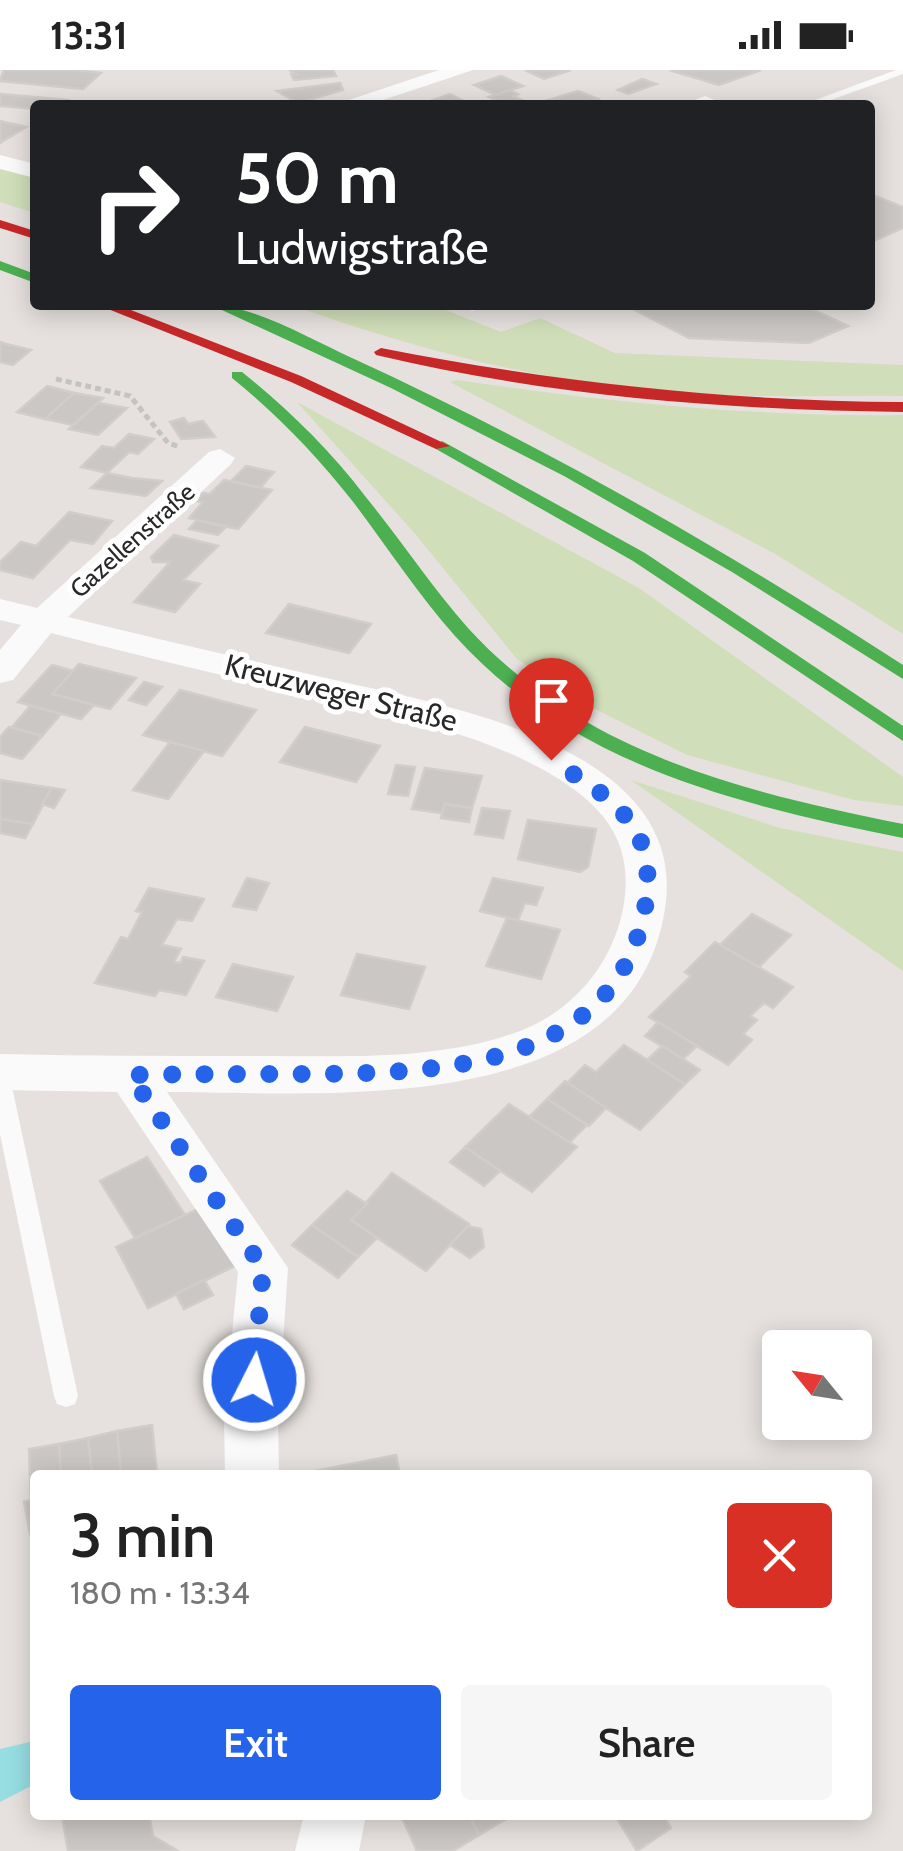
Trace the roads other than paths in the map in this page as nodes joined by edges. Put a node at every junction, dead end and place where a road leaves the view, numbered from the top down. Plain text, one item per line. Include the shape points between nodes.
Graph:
1 (368, 70) edge
2 (462, 70) edge
3 (903, 72) edge
4 (382, 93) junction
5 (360, 100) edge
6 (821, 100) edge
7 (0, 162) edge
8 (30, 169) edge
9 (0, 224) edge
10 (30, 234) edge
11 (0, 265) edge
12 (30, 276) edge
13 (118, 310) edge
14 (231, 310) edge
15 (274, 327) junction
16 (182, 334) junction
17 (903, 407) edge
18 (220, 458) road end
19 (0, 609) edge
20 (43, 621) junction
21 (0, 672) edge
22 (903, 673) edge
23 (903, 735) edge
24 (903, 831) edge
25 (0, 1072) edge
26 (130, 1075) junction
27 (0, 1082) edge
28 (66, 1396) dead end
29 (252, 1470) edge
30 (334, 1820) edge
31 (327, 1851) edge

1 - 4 street
2 - 4 street
3 - 6 lane
4 - 5 street
7 - 8 street
9 - 10 highway
11 - 12 highway
13 - 16 highway
14 - 15 highway
15 - 17 highway via 482,374 612,395 776,407
15 - 22 highway via 652,511
16 - 23 highway via 362,408 557,508 708,600
16 - 24 highway via 289,414 462,632 536,699 677,772
18 - 20 street, Gazellenstraße
19 - 20 street, Kreuzweger Straße
20 - 21 street, Gazellenstraße
20 - 26 street, Kreuzweger Straße via 510,737 602,791 629,817 640,834 648,874 646,904 627,962 579,1019 494,1059 402,1073
25 - 26 street
26 - 29 street via 263,1268
27 - 28 lane
30 - 31 street

